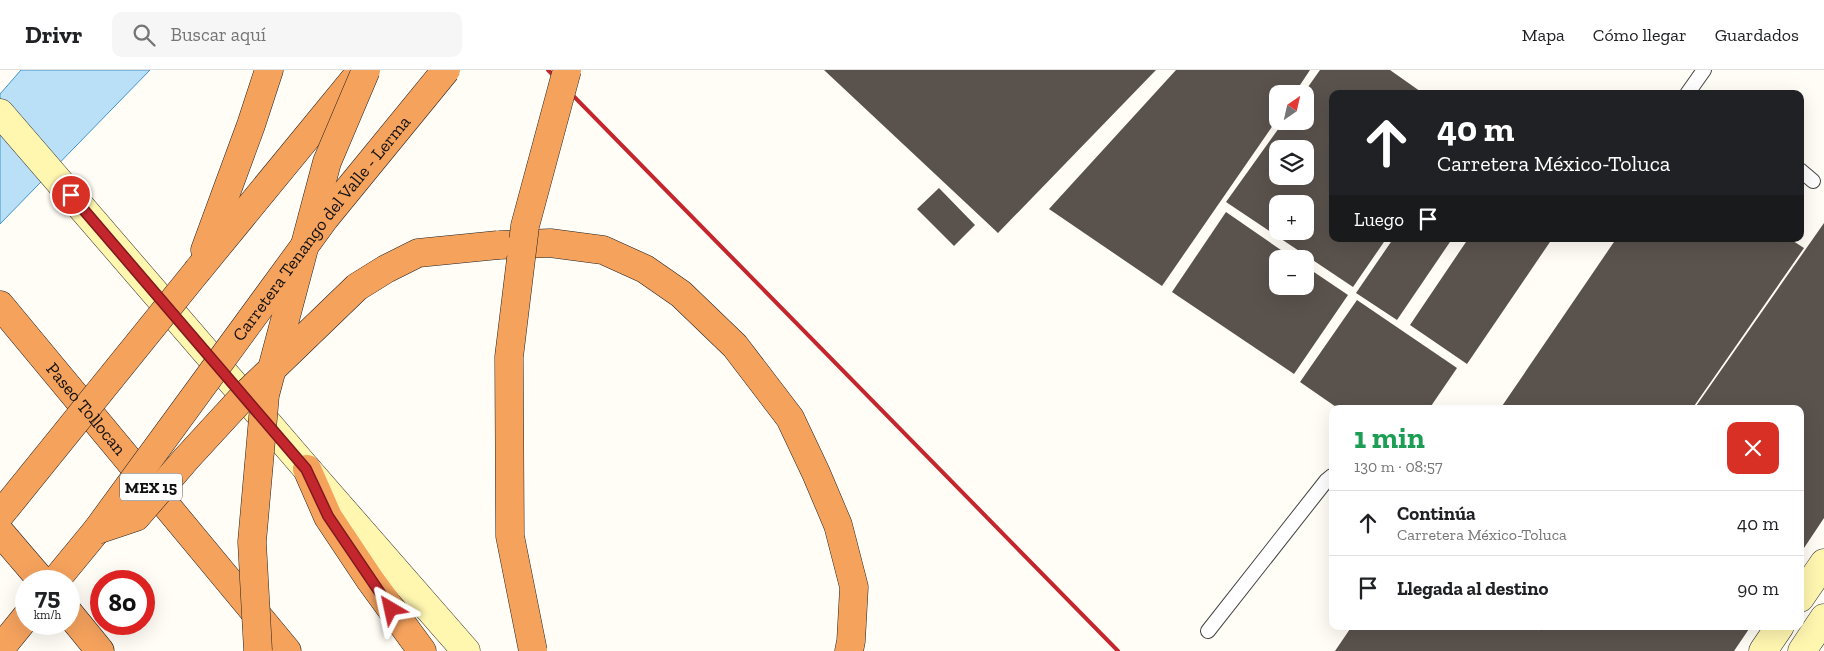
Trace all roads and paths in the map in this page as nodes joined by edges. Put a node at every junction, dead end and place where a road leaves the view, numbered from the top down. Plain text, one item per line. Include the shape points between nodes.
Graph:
1 (269, 70) edge
2 (364, 70) edge
3 (446, 70) edge
4 (567, 70) edge
5 (1704, 70) edge
6 (1694, 90) edge
7 (0, 113) edge
8 (1804, 173) edge
9 (1814, 181) dead end
10 (198, 270) junction
11 (8, 314) edge
12 (244, 396) junction
13 (306, 469) junction
14 (1329, 478) edge
15 (0, 515) edge
16 (98, 530) junction
17 (0, 532) edge
18 (1824, 563) edge
19 (33, 570) edge
20 (65, 570) edge
21 (1804, 592) edge
22 (1824, 618) edge
23 (80, 627) edge
24 (15, 631) edge
25 (1208, 631) dead end
26 (0, 649) edge
27 (100, 651) edge
28 (258, 651) edge
29 (288, 651) edge
30 (422, 651) edge
31 (466, 651) edge
32 (532, 651) edge
33 (849, 651) edge
34 (1802, 651) edge

1 - 10 highway
2 - 10 highway
2 - 28 highway, bridge via 327,162 264,395 252,542
3 - 16 highway, Carretera Tenango del Valle - Lerma, bridge via 324,218
4 - 32 highway, bridge via 525,226 509,357 510,536
5 - 6 lane
7 - 12 main road, bridge
8 - 9 lane
10 - 15 highway, bridge
11 - 29 highway, Paseo Tollocan / MEX 15
12 - 13 main road, bridge
12 - 16 highway, bridge via 136,517
12 - 33 highway, bridge via 357,287 418,253 550,243 603,250 645,269 681,294 735,346 790,418 838,525 854,587
13 - 30 highway via 328,516
13 - 31 main road
14 - 25 lane
16 - 20 highway, Carretera Tenango del Valle - Lerma
17 - 19 highway
18 - 21 main road
22 - 34 main road
23 - 27 highway
24 - 26 highway

